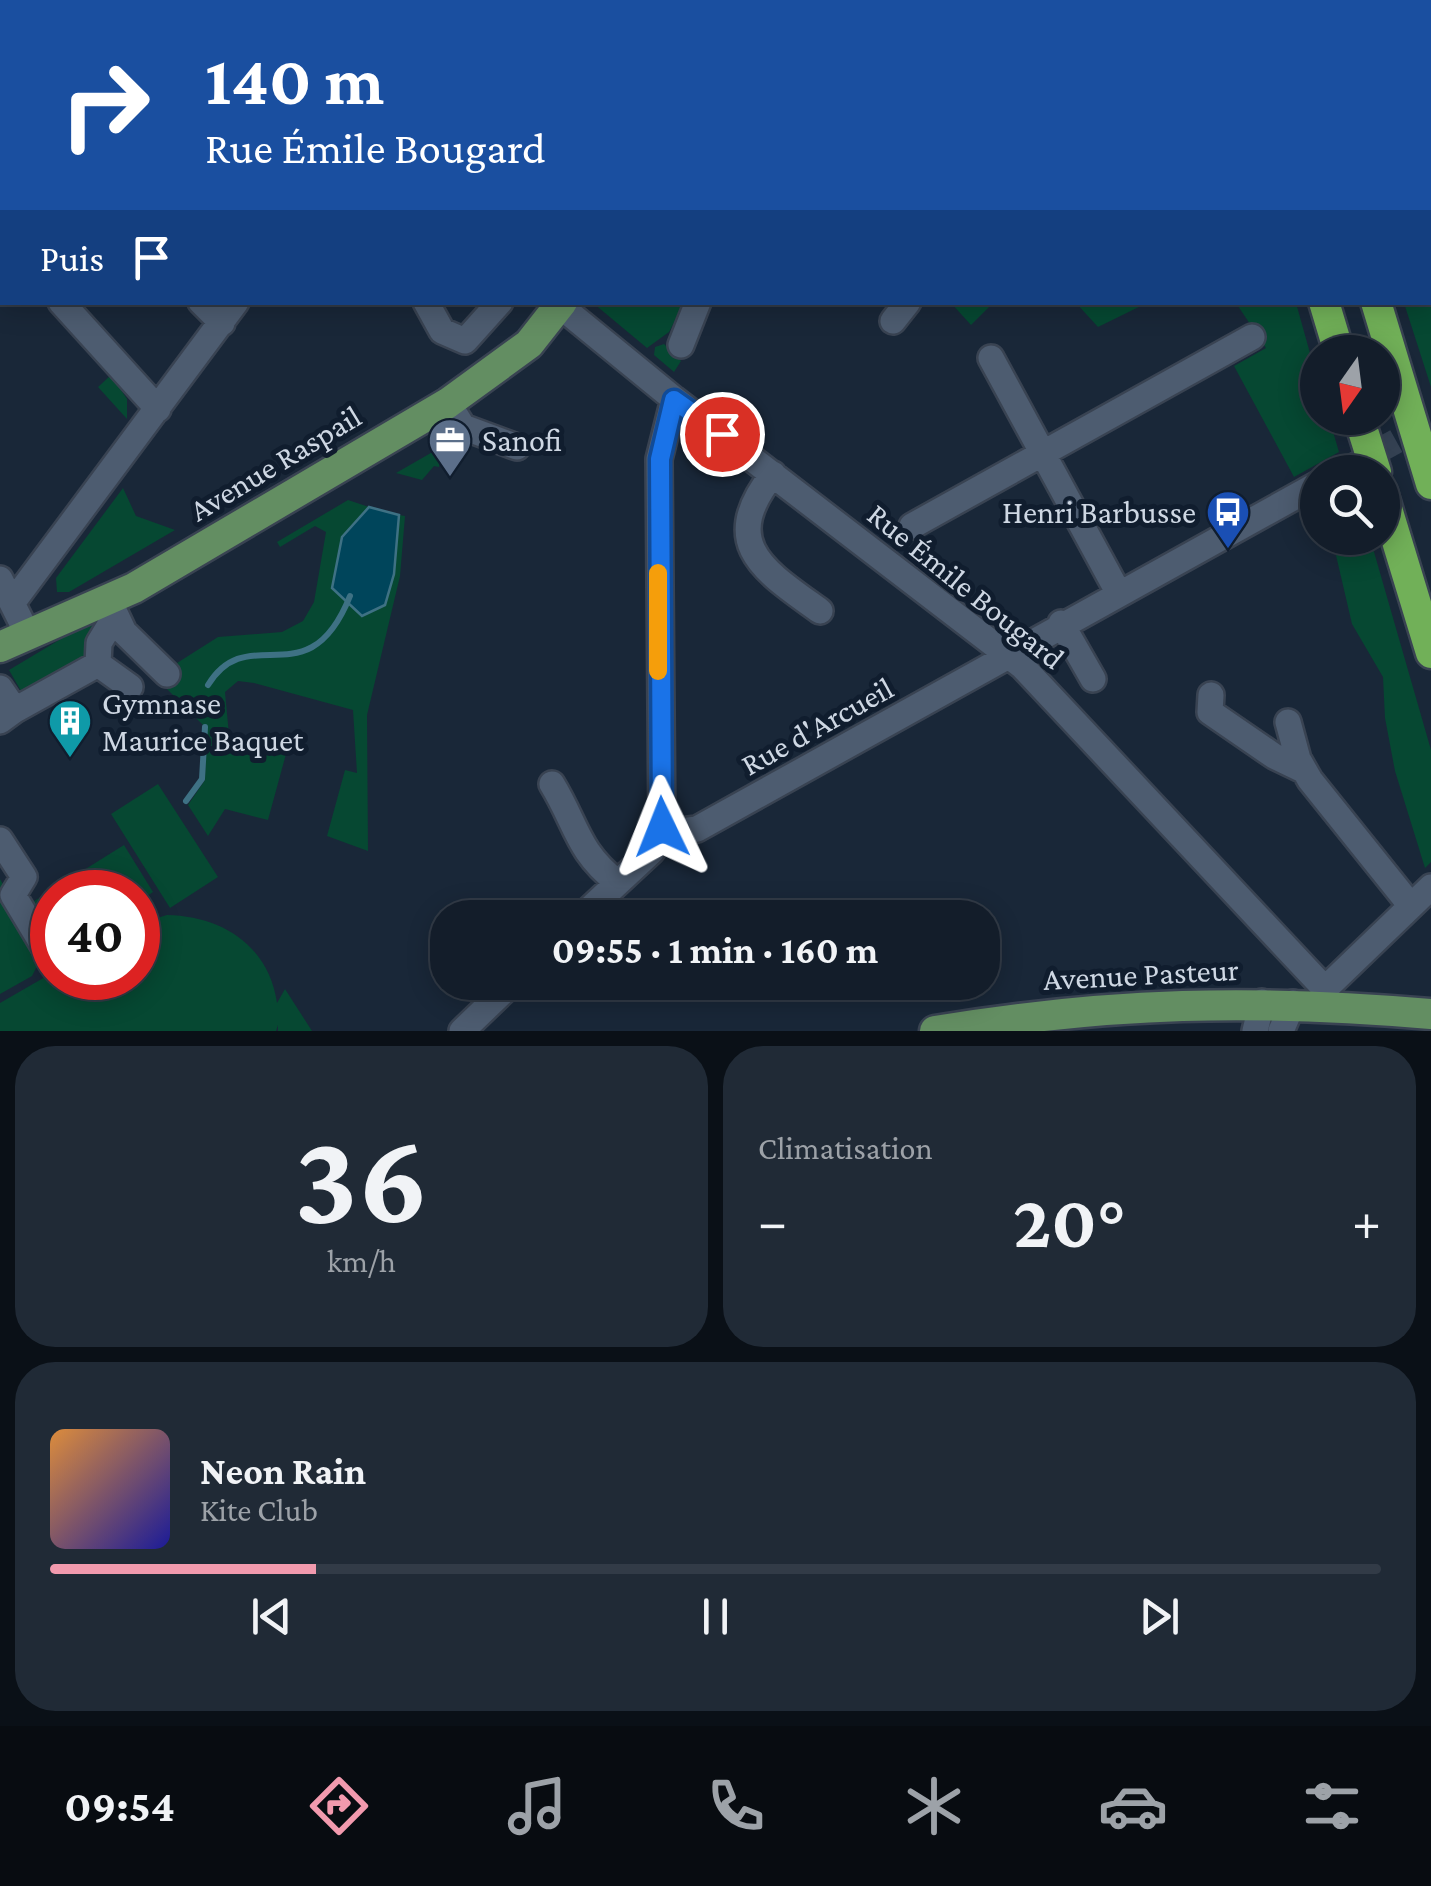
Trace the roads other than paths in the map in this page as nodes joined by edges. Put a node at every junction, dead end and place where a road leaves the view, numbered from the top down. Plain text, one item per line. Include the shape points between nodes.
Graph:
1 (64, 305) edge
2 (428, 305) edge
3 (497, 305) edge
4 (559, 305) edge
5 (561, 305) edge
6 (697, 305) edge
7 (1325, 305) edge
8 (1377, 305) edge
9 (229, 313) edge
10 (1334, 335) edge
11 (1252, 337) dead end
12 (465, 340) junction
13 (681, 346) dead end
14 (991, 358) dead end
15 (495, 372) junction
16 (674, 400) junction
17 (158, 409) junction
18 (455, 415) junction
19 (518, 446) dead end
20 (1044, 454) junction
21 (773, 474) junction
22 (1431, 484) edge
23 (1300, 494) edge
24 (912, 526) dead end
25 (1400, 551) edge
26 (0, 579) edge
27 (1118, 592) junction
28 (13, 602) junction
29 (112, 607) junction
30 (820, 611) dead end
31 (1061, 624) junction
32 (14, 640) edge
33 (1431, 653) edge
34 (1007, 655) junction
35 (98, 664) junction
36 (167, 674) dead end
37 (1093, 679) dead end
38 (130, 687) dead end
39 (0, 688) edge
40 (1210, 695) dead end
41 (7, 716) edge
42 (1288, 722) dead end
43 (1304, 770) junction
44 (552, 784) dead end
45 (662, 822) junction
46 (0, 840) edge
47 (617, 882) junction
48 (1431, 887) edge
49 (598, 900) edge
50 (1410, 906) junction
51 (30, 923) edge
52 (1324, 997) junction
53 (494, 1000) edge
54 (1431, 1014) edge
55 (1273, 1017) edge
56 (462, 1031) edge
57 (934, 1031) edge

1 - 17 street
2 - 12 street via 442,331
3 - 12 street
4 - 15 main road, Avenue Raspail via 529,344
5 - 16 street, Rue Émile Bougard
6 - 13 street
7 - 10 highway
8 - 22 highway
9 - 17 street
11 - 20 street
12 - 15 street
14 - 20 street
15 - 18 main road, Avenue Raspail
16 - 21 street, Rue Émile Bougard
16 - 45 street via 660,459
17 - 28 street
18 - 19 street
18 - 29 main road, Avenue Raspail via 134,588
20 - 24 street
20 - 27 street
21 - 30 street via 755,501 748,544 760,566
21 - 34 street, Rue Émile Bougard
23 - 27 street, Rue d'Arcueil
25 - 33 highway
26 - 28 street
27 - 31 street, Rue d'Arcueil
28 - 32 street
29 - 32 main road, Avenue Raspail
29 - 35 street
29 - 36 street via 124,632
31 - 34 street, Rue d'Arcueil
31 - 37 street
34 - 45 street, Rue d'Arcueil via 697,829 681,831
34 - 52 street, Rue Émile Bougard
35 - 38 street
35 - 41 street
39 - 41 street
40 - 43 street via 1210,712
42 - 43 street
43 - 50 street
44 - 47 street via 575,821 584,853
45 - 47 street via 657,845
46 - 51 street via 24,877 13,895
47 - 49 street
48 - 50 street
50 - 52 street
52 - 54 main road, Avenue Pasteur
52 - 55 main road, Avenue Pasteur
53 - 56 street
55 - 57 main road, Avenue Pasteur via 1165,1004 1035,1014

